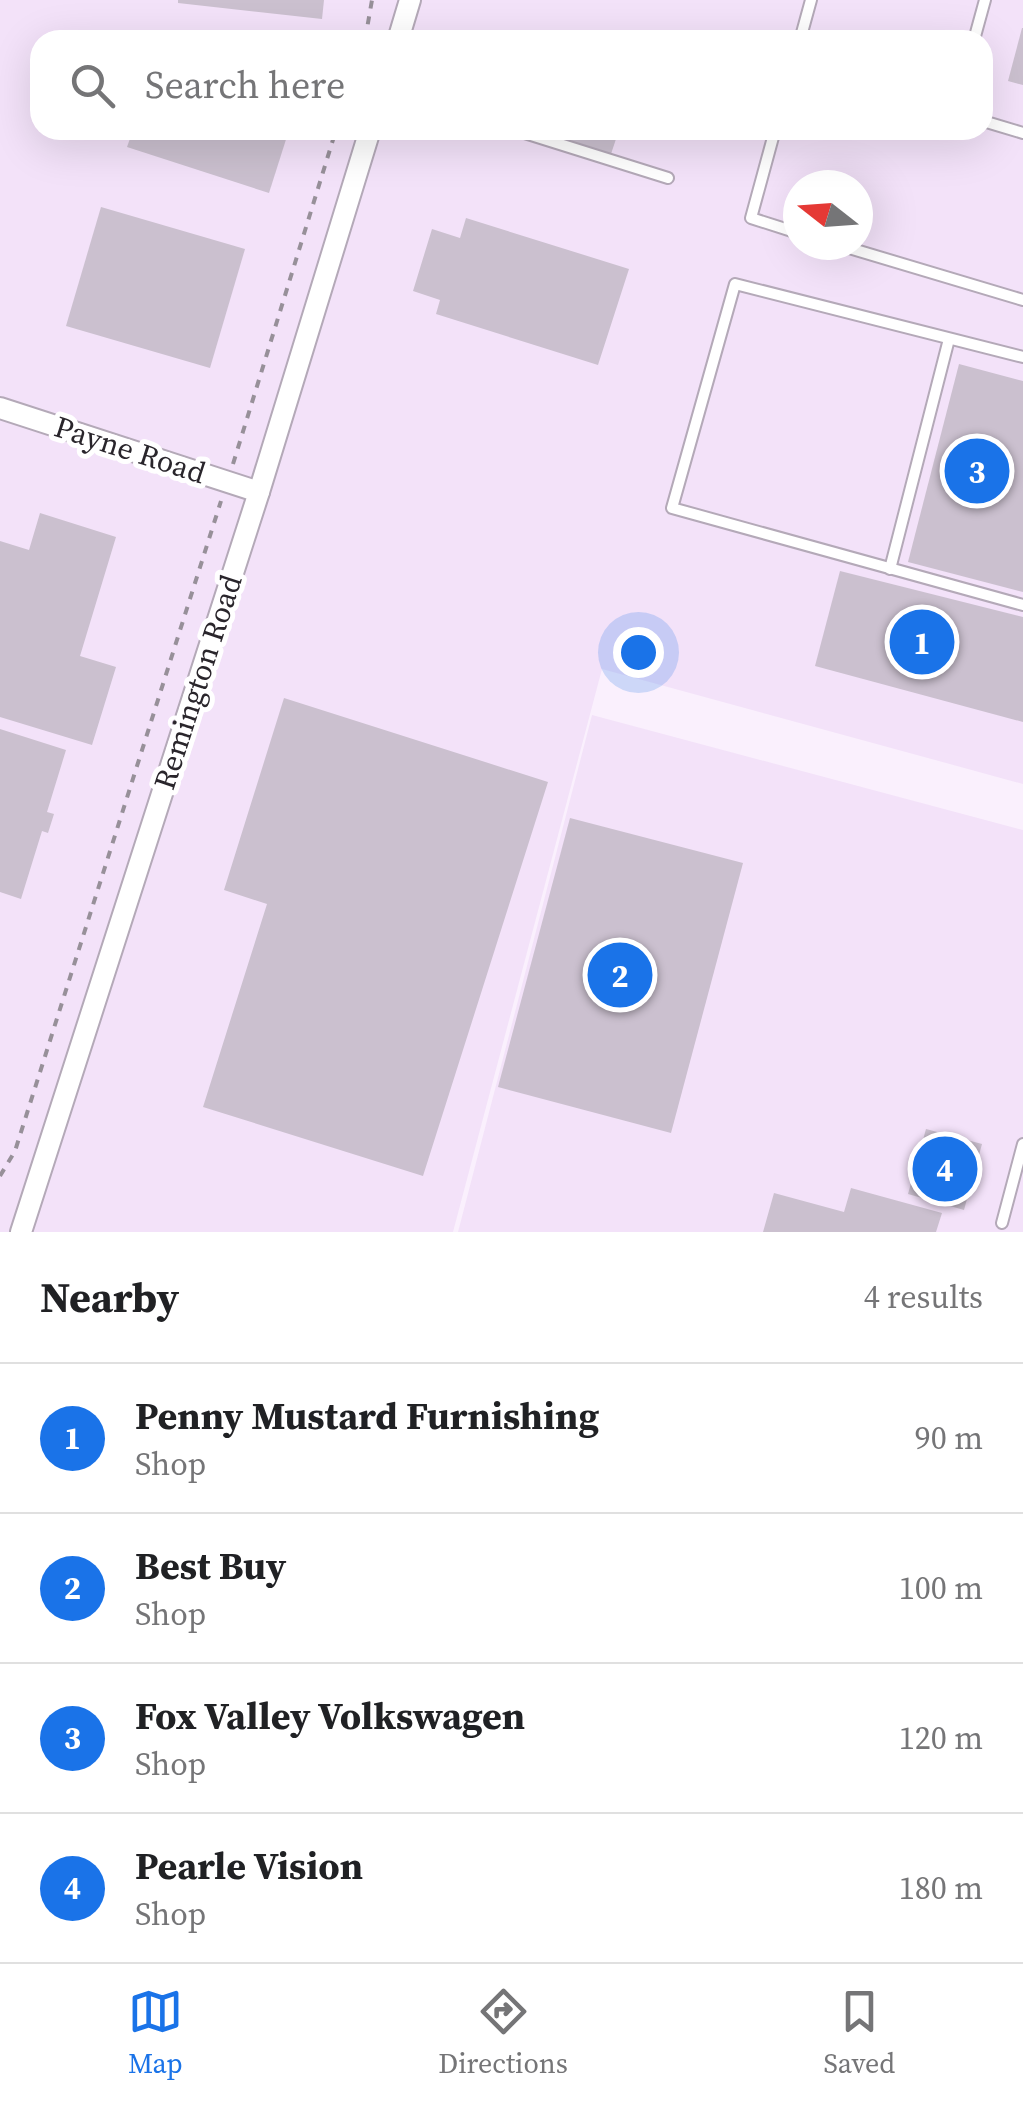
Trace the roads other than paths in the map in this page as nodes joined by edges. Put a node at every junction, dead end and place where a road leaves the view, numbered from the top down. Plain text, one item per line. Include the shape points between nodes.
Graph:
1 (410, 0) edge
2 (810, 0) edge
3 (985, 0) edge
4 (401, 30) edge
5 (802, 30) edge
6 (977, 30) edge
7 (993, 125) edge
8 (1023, 133) edge
9 (367, 140) edge
10 (546, 140) edge
11 (772, 140) edge
12 (668, 178) dead end
13 (783, 228) edge
14 (873, 255) edge
15 (1023, 300) edge
16 (949, 338) junction
17 (1023, 358) edge
18 (0, 408) edge
19 (259, 492) junction
20 (890, 568) junction
21 (1023, 606) edge
22 (1023, 1144) edge
23 (1002, 1222) dead end
24 (21, 1232) edge

1 - 4 street
2 - 5 lane
3 - 6 lane
7 - 8 lane
9 - 19 street, Remington Road
10 - 12 lane
11 - 13 lane via 751,218
14 - 15 lane
16 - 17 lane
16 - 20 lane
16 - 20 lane via 734,284 672,508
18 - 19 street, Payne Road
19 - 24 street, Remington Road
20 - 21 lane
22 - 23 lane

